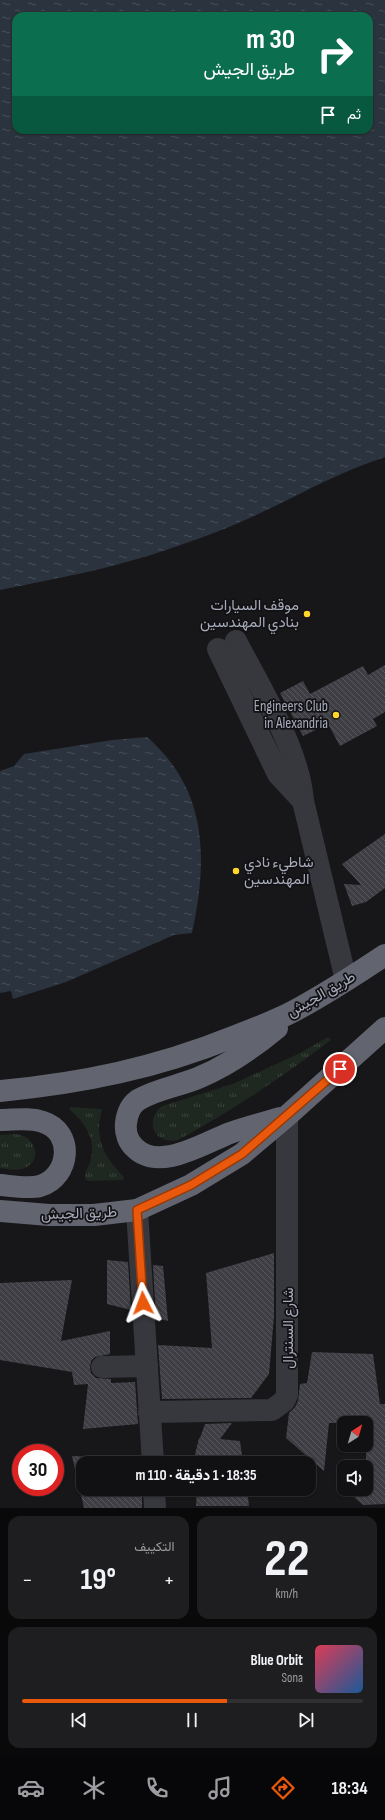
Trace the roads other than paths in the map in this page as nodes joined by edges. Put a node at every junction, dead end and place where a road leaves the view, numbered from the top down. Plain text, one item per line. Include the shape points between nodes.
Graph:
1 (227, 645) dead end
2 (385, 955) edge
3 (346, 980) junction
4 (294, 1011) junction
5 (385, 1028) edge
6 (0, 1091) edge
7 (287, 1116) junction
8 (0, 1120) edge
9 (0, 1185) edge
10 (137, 1210) junction
11 (0, 1211) edge
12 (147, 1366) junction
13 (102, 1367) dead end
14 (149, 1412) junction
15 (152, 1456) edge
16 (154, 1496) edge
17 (155, 1508) edge

1 - 3 street via 287,740 300,778 303,801
2 - 3 highway, طريق الجيش
3 - 4 highway, طريق الجيش
4 - 6 highway, طريق الجيش via 204,1049 154,1065 88,1080
4 - 7 highway via 259,1043 220,1068 137,1101 130,1109 125,1127 127,1137 139,1152 157,1158 178,1154 231,1133
5 - 7 highway, طريق الجيش
7 - 10 highway, طريق الجيش via 242,1154 191,1185
7 - 14 street, شارع السنترال via 287,1395 284,1401 272,1410
8 - 9 highway via 35,1120 51,1126 62,1139 66,1156 60,1173 46,1184 38,1187
10 - 11 highway, طريق الجيش via 94,1215
10 - 12 street
12 - 13 street
12 - 14 street
14 - 15 street
16 - 17 street

